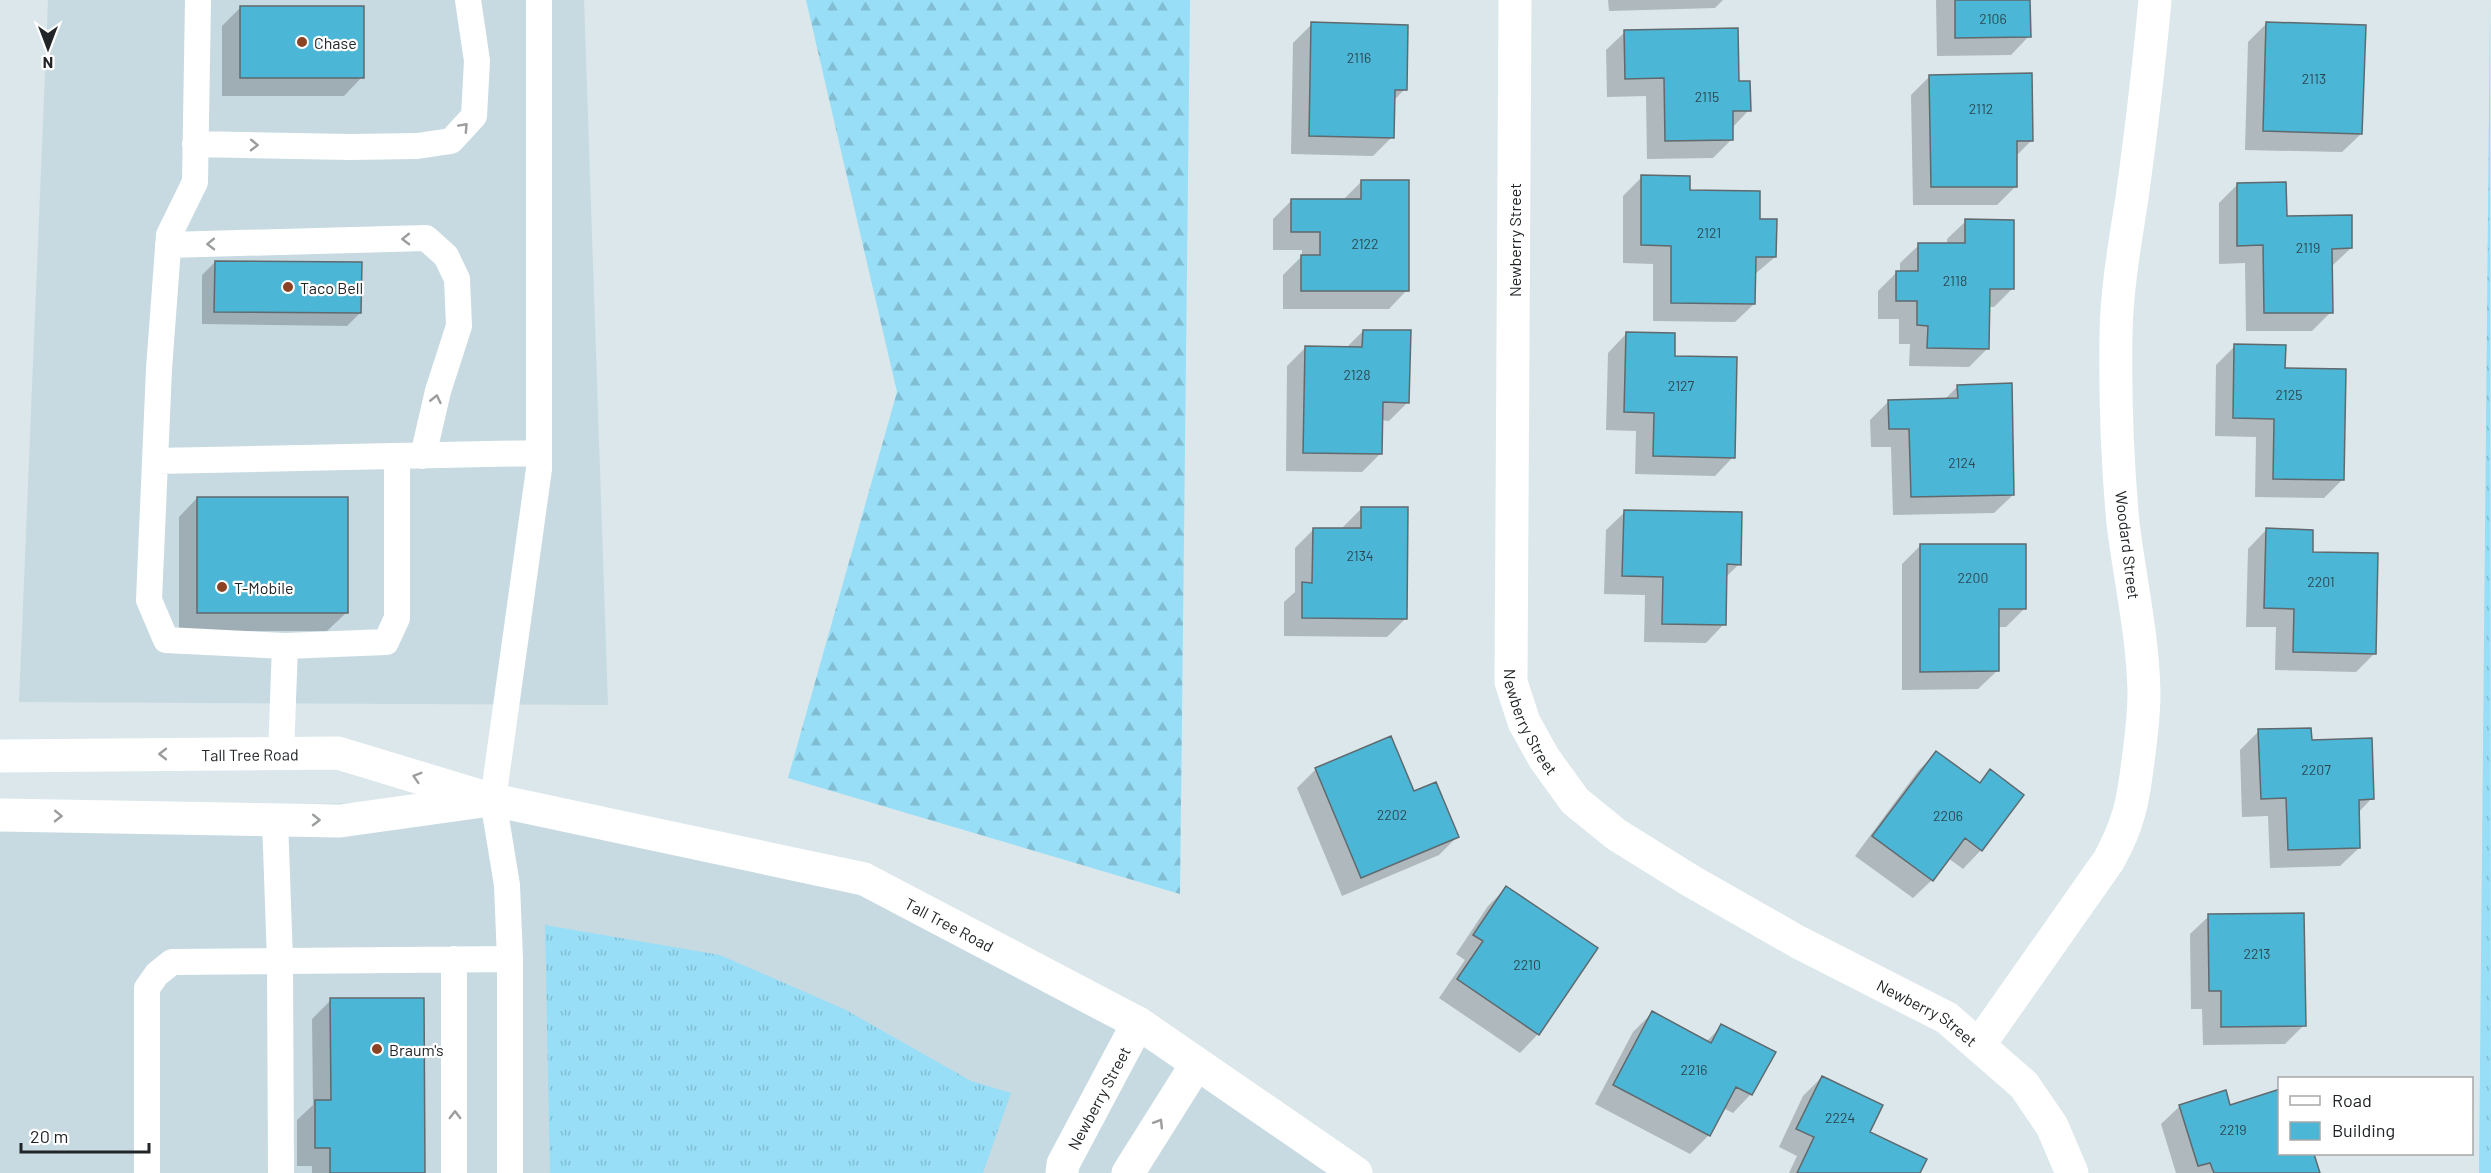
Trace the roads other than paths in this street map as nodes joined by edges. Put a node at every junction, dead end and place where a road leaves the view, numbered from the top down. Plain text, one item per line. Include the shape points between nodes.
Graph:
1 (198, 0) edge
2 (468, 0) edge
3 (538, 0) edge
4 (1515, 0) edge
5 (2155, 0) edge
6 (195, 144) junction
7 (168, 245) junction
8 (538, 453) junction
9 (397, 456) junction
10 (423, 456) junction
11 (155, 461) junction
12 (285, 646) junction
13 (280, 754) junction
14 (0, 756) edge
15 (494, 800) junction
16 (0, 814) edge
17 (275, 819) junction
18 (510, 959) junction
19 (454, 960) junction
20 (280, 961) junction
21 (1138, 1023) junction
22 (1979, 1045) junction
23 (1196, 1065) junction
24 (147, 1173) edge
25 (281, 1173) edge
26 (454, 1173) edge
27 (510, 1173) edge
28 (1062, 1173) edge
29 (1128, 1173) edge
30 (1356, 1173) edge
31 (2072, 1173) edge

1 - 6 lane
6 -> 2 lane via 351,147 451,141 474,116 477,61
3 - 8 lane
4 - 22 street, Newberry Street via 1511,682 1524,722 1544,759 1575,801 1617,835 1789,937 1947,1018
5 - 22 street, Woodard Street via 2116,331 2117,446 2144,693 2134,797 2125,831 2109,860
6 - 7 lane via 195,182 169,235
10 -> 7 lane via 459,326 457,279 446,256 426,238
7 - 11 lane
8 - 10 lane
8 - 15 lane
9 - 10 lane
9 - 11 lane
9 - 12 lane via 397,618 386,642
11 - 12 lane via 149,600 166,640
12 - 13 lane
13 -> 14 street, Tall Tree Road
15 -> 13 street, Tall Tree Road via 338,753
17 -> 15 street, Tall Tree Road via 340,821
15 - 18 lane via 507,885
15 - 21 street, Tall Tree Road via 864,879
16 -> 17 street, Tall Tree Road
17 - 20 lane
18 - 19 lane
18 - 27 lane
19 - 20 lane
26 -> 19 lane
20 - 24 lane via 172,962 147,988
20 - 25 lane
21 - 23 street, Tall Tree Road
21 - 28 street, Newberry Street via 1063,1164
22 - 31 street, Newberry Street via 2025,1085 2052,1126
29 -> 23 street
23 - 30 street, Tall Tree Road

